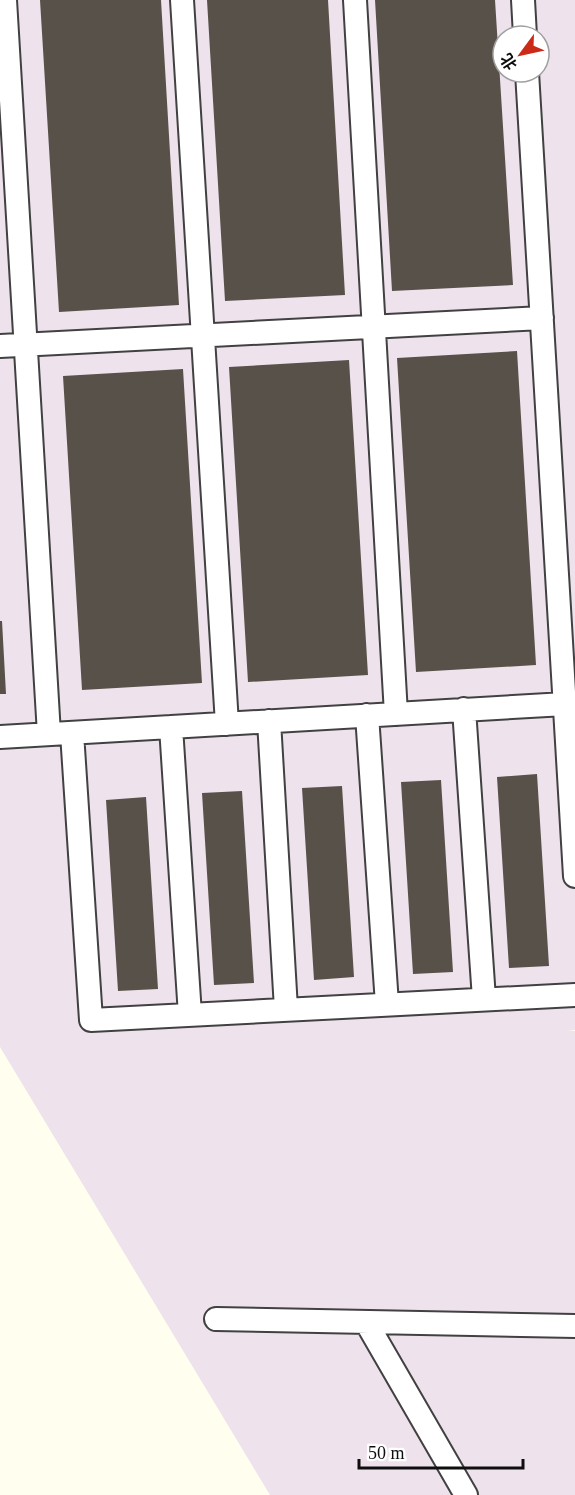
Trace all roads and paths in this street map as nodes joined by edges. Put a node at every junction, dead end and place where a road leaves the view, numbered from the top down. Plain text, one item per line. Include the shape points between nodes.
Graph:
1 (5, 0) edge
2 (182, 0) edge
3 (355, 0) edge
4 (523, 0) edge
5 (524, 24) edge
6 (528, 84) edge
7 (542, 318) junction
8 (374, 327) junction
9 (203, 335) junction
10 (26, 344) junction
11 (0, 346) edge
12 (564, 704) junction
13 (464, 710) junction
14 (396, 714) junction
15 (367, 716) junction
16 (269, 721) junction
17 (227, 724) junction
18 (171, 727) junction
19 (72, 733) junction
20 (49, 734) junction
21 (0, 737) edge
22 (575, 876) edge
23 (575, 995) edge
24 (484, 999) junction
25 (387, 1004) junction
26 (286, 1010) junction
27 (190, 1015) junction
28 (216, 1319) dead end
29 (366, 1322) junction
30 (575, 1326) edge
31 (466, 1495) edge

1 - 10 lane
2 - 9 lane
3 - 8 lane
4 - 5 lane
6 - 7 lane
7 - 8 lane
7 - 12 lane
8 - 9 lane
8 - 14 lane
9 - 10 lane
9 - 17 lane
10 - 11 lane
10 - 20 lane
12 - 13 lane
12 - 22 lane
13 - 14 lane
13 - 24 lane
14 - 15 lane
15 - 16 lane
15 - 25 lane
16 - 17 lane
16 - 26 lane
17 - 18 lane
18 - 19 lane
18 - 27 lane
19 - 20 lane
19 - 27 lane via 91,1020
20 - 21 lane
23 - 24 lane
24 - 25 lane
25 - 26 lane
26 - 27 lane
28 - 29 lane
29 - 30 lane
29 - 31 lane

